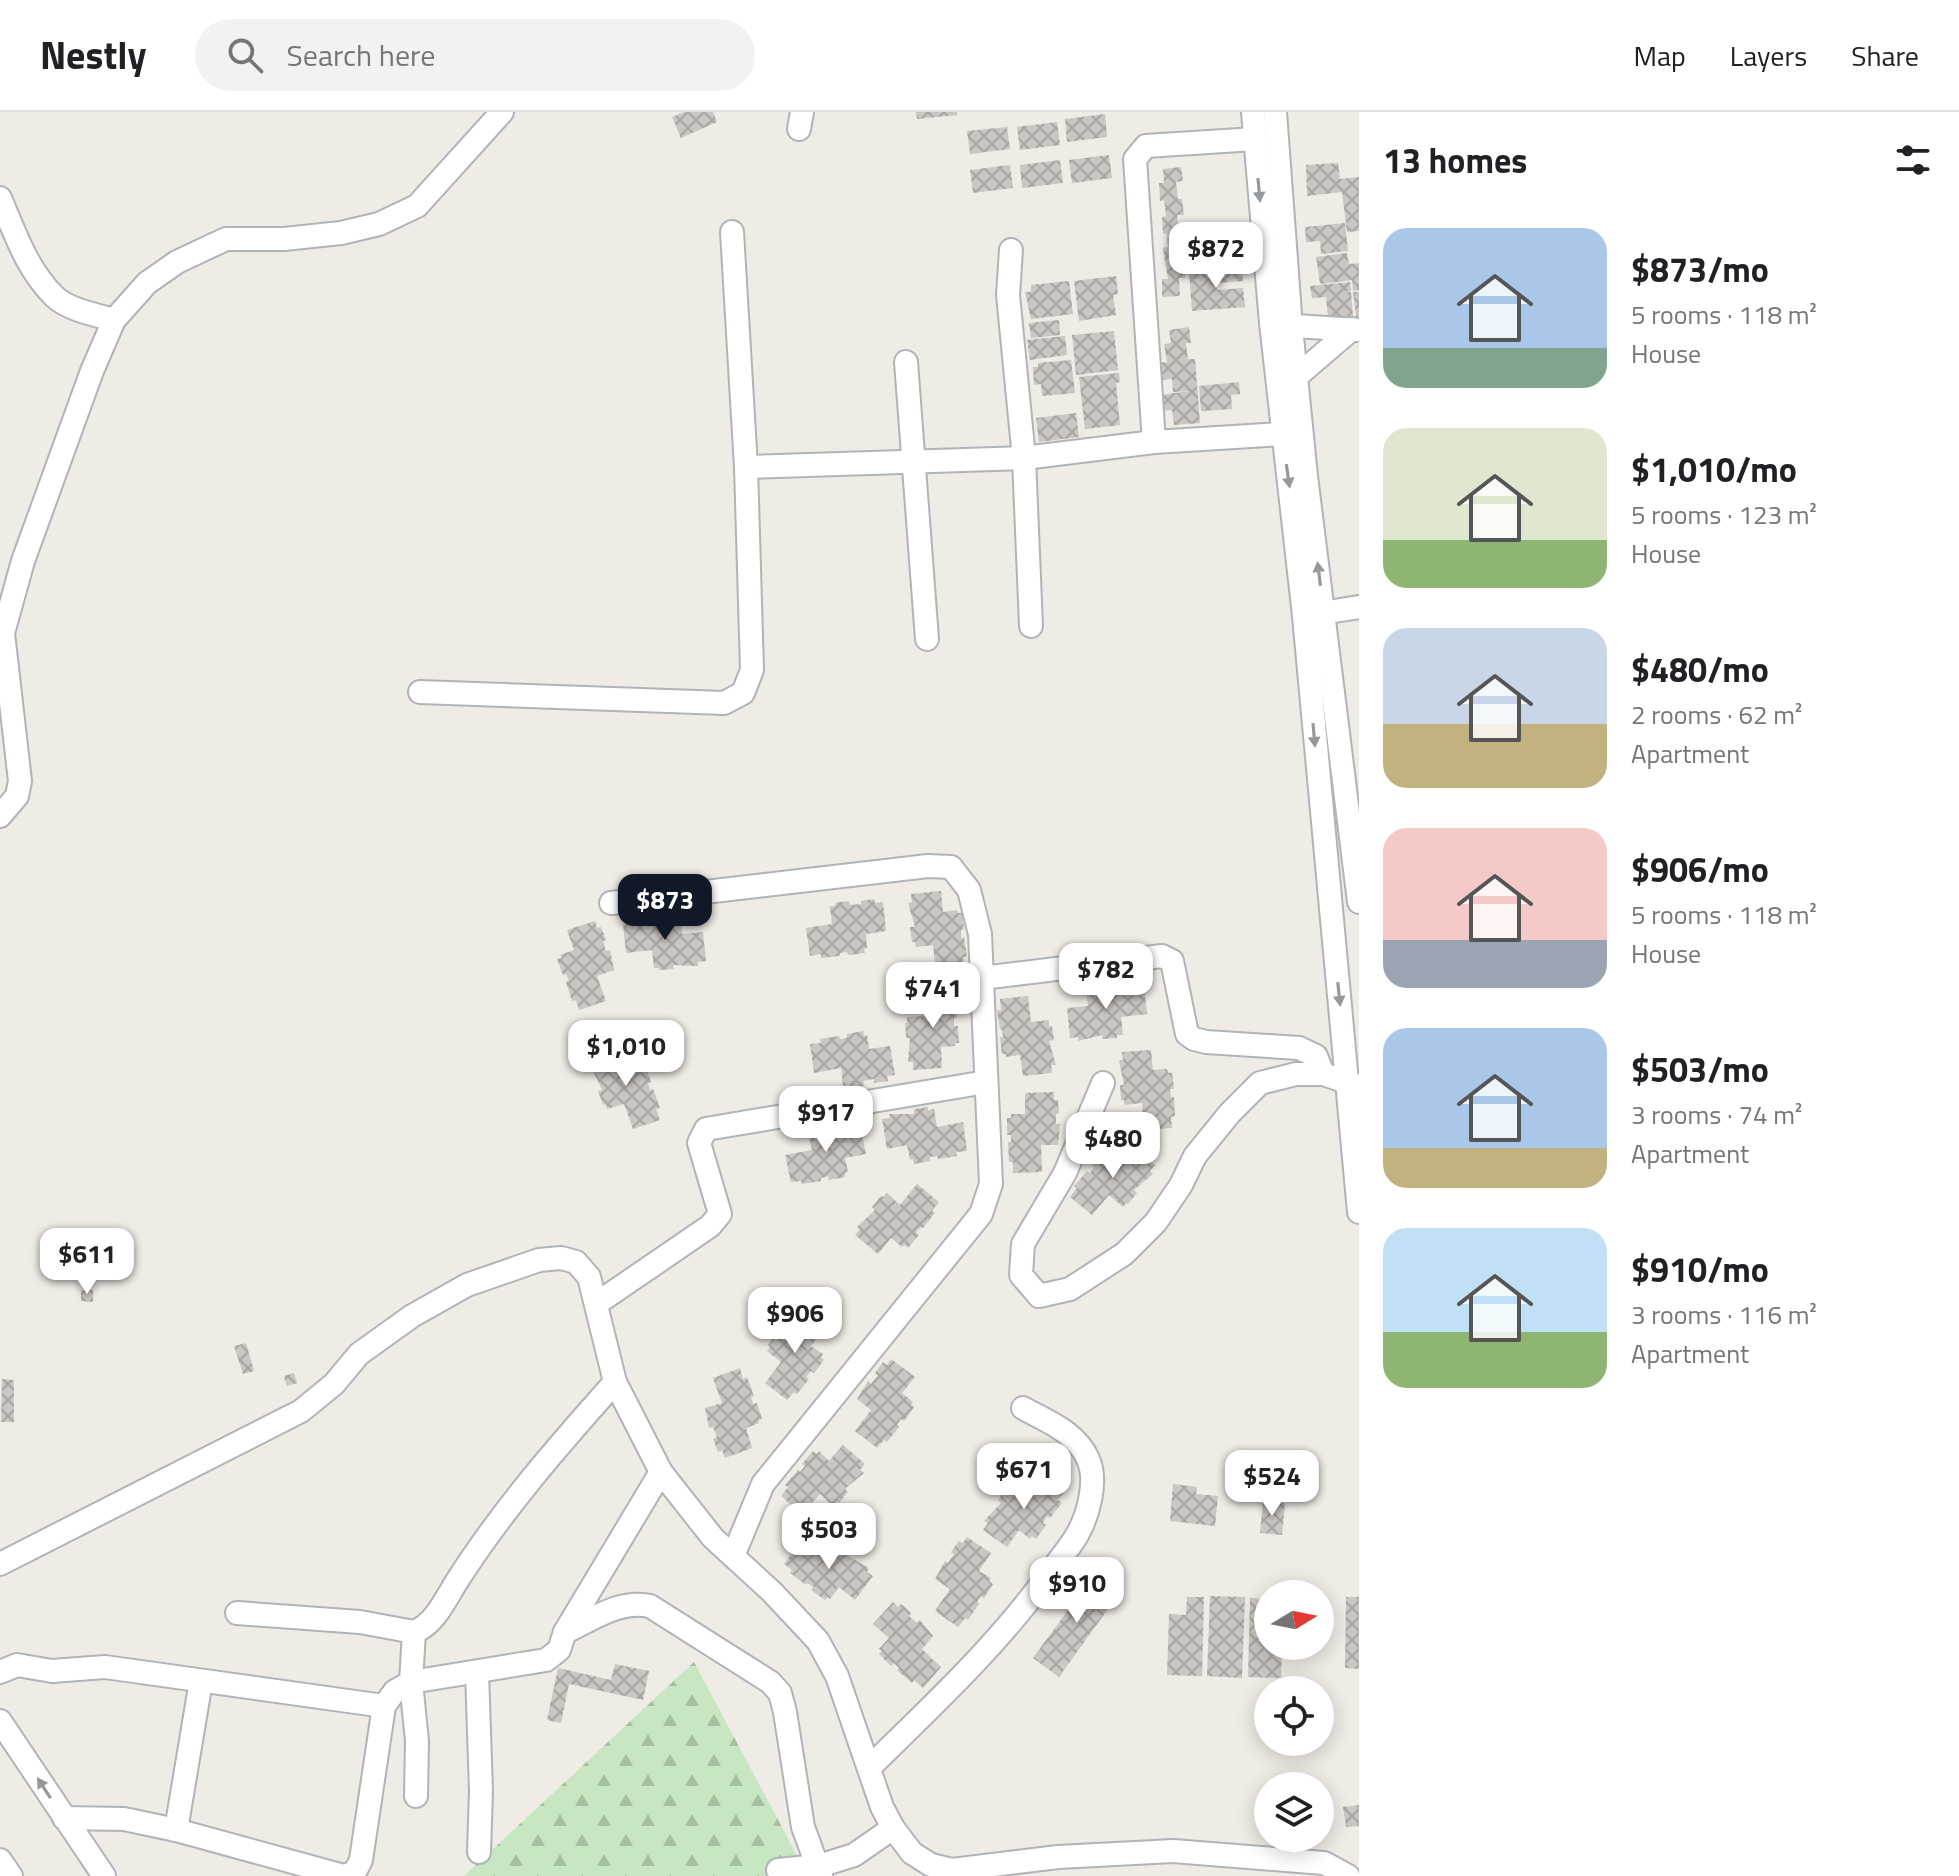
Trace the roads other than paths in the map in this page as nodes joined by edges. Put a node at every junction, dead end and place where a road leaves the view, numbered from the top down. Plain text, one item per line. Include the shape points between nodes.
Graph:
1 (502, 112) edge
2 (1253, 112) edge
3 (1275, 112) edge
4 (1255, 139) junction
5 (0, 198) edge
6 (732, 232) dead end
7 (1011, 250) dead end
8 (114, 320) junction
9 (1281, 325) junction
10 (1356, 330) edge
11 (906, 362) dead end
12 (1296, 378) junction
13 (1278, 391) junction
14 (1282, 434) junction
15 (1154, 442) junction
16 (1024, 458) junction
17 (913, 462) junction
18 (746, 467) junction
19 (10, 571) edge
20 (1359, 607) edge
21 (1314, 614) junction
22 (1031, 626) dead end
23 (927, 639) dead end
24 (420, 692) dead end
25 (0, 816) edge
26 (1324, 851) junction
27 (1356, 851) edge
28 (1359, 902) edge
29 (611, 903) dead end
30 (982, 978) junction
31 (1323, 1074) junction
32 (986, 1082) junction
33 (1103, 1083) dead end
34 (1354, 1086) edge
35 (1359, 1212) edge
36 (596, 1304) junction
37 (615, 1382) junction
38 (1023, 1408) dead end
39 (661, 1472) junction
40 (733, 1556) junction
41 (0, 1564) edge
42 (237, 1613) dead end
43 (414, 1632) junction
44 (565, 1632) junction
45 (0, 1672) edge
46 (477, 1672) junction
47 (201, 1681) junction
48 (411, 1682) junction
49 (384, 1706) junction
50 (0, 1721) edge
51 (870, 1767) junction
52 (416, 1796) dead end
53 (64, 1818) junction
54 (893, 1828) junction
55 (176, 1830) junction
56 (479, 1852) dead end
57 (0, 1860) edge
58 (778, 1870) dead end
59 (820, 1871) edge
60 (952, 1873) edge
61 (11, 1876) edge
62 (104, 1876) edge
63 (1348, 1876) edge

1 - 8 street via 417,206 379,224 341,233 226,239 147,283
2 - 4 street
3 - 9 street
4 -> 9 street
4 - 15 street via 1146,146 1135,159
5 - 8 street via 25,258 57,299
6 - 18 street
7 - 16 street via 1008,295
8 - 19 street
9 - 10 street
9 - 12 street
9 - 13 street
10 - 12 street
11 - 17 street
12 - 13 street
21 -> 12 street
13 - 14 street
14 - 15 street
14 -> 21 street
15 - 16 street
16 - 17 street
16 - 22 street
17 - 18 street
17 - 23 street
18 - 24 street via 752,670 743,693 724,703
19 - 25 street via 3,633 20,781 17,796
20 - 21 street
21 -> 26 street
21 - 27 street
26 - 27 street
26 -> 34 street
27 - 28 street
29 - 30 street via 951,867 969,890 980,934
30 - 31 street via 1162,956 1172,961 1187,1034 1206,1042 1299,1048 1316,1056
30 - 32 street
31 - 33 street via 1260,1083 1195,1156 1156,1222 1124,1254 1070,1289 1039,1296 1021,1275 1023,1244 1065,1173
31 - 34 street
32 - 36 street via 706,1129 699,1143 720,1214
32 - 40 street via 991,1184 981,1214 763,1484
34 - 35 street
36 - 37 street
36 - 41 street via 589,1277 576,1262 561,1258 539,1260 467,1285 359,1354 301,1411
37 - 39 street
37 - 43 street via 531,1477 427,1627
38 - 51 street via 1076,1438 1090,1462 1089,1503 1077,1534 1028,1603
39 - 40 street
39 - 44 street
40 - 51 street via 818,1641 837,1676
42 - 43 street via 360,1622
43 - 48 street
44 - 46 street via 559,1650 546,1660
44 - 59 street via 621,1606 650,1606 770,1682 780,1693 803,1827
45 - 47 street via 17,1665 52,1671 105,1667
46 - 48 street
46 - 56 street
47 - 49 street
47 - 55 street
48 - 49 street
48 - 52 street
49 - 55 street via 355,1872 344,1876
53 -> 50 street
51 - 54 street
53 - 55 street via 124,1819
53 - 62 street
54 - 59 street
54 - 60 street via 912,1853
57 - 61 street
58 - 59 street
60 - 63 street via 1058,1857 1173,1851 1324,1863

